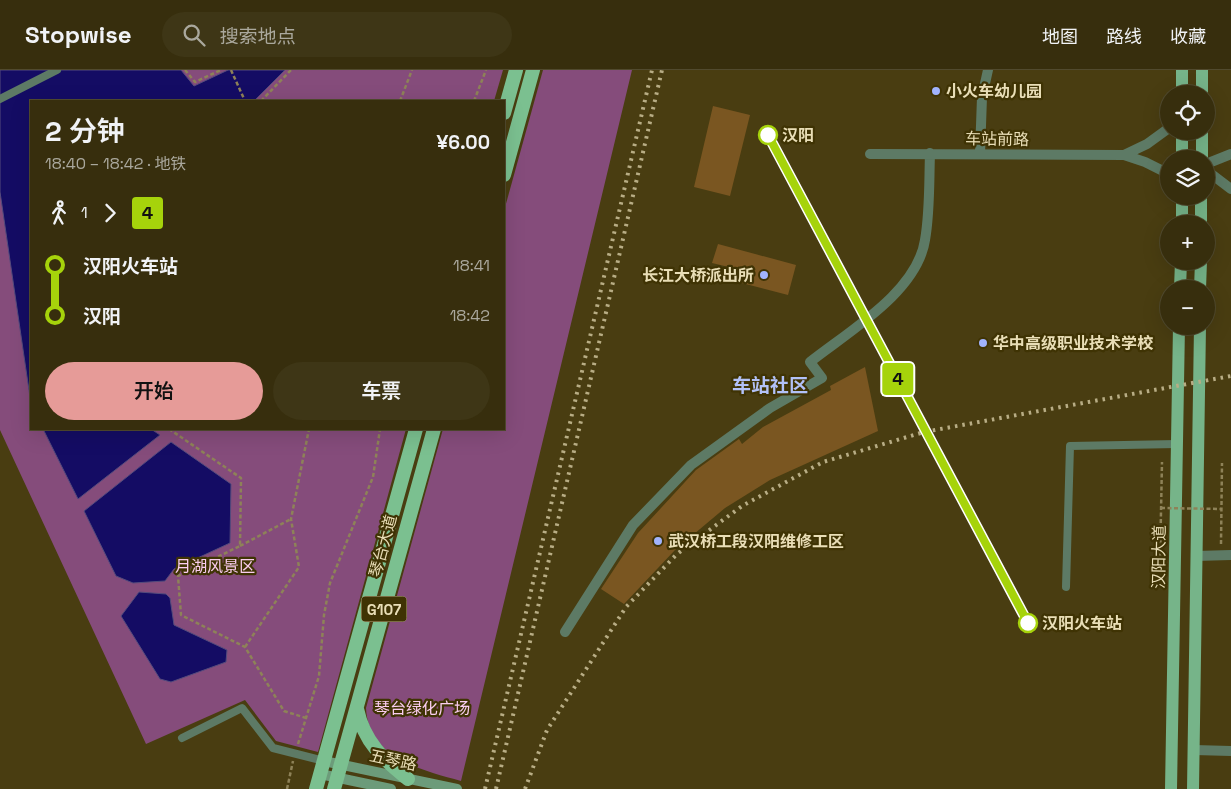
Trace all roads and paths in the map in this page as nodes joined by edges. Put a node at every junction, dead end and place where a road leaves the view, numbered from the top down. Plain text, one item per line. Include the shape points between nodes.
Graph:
1 (57, 70) edge
2 (185, 70) edge
3 (221, 70) edge
4 (231, 70) edge
5 (291, 70) edge
6 (412, 70) edge
7 (486, 70) edge
8 (516, 70) edge
9 (533, 70) edge
10 (988, 70) edge
11 (1182, 70) edge
12 (1202, 70) edge
13 (1182, 85) edge
14 (1202, 85) edge
15 (0, 99) edge
16 (245, 100) edge
17 (261, 100) edge
18 (400, 100) edge
19 (474, 100) edge
20 (505, 109) edge
21 (1160, 135) edge
22 (930, 153) junction
23 (870, 154) dead end
24 (980, 154) junction
25 (1231, 154) edge
26 (1124, 156) junction
27 (1215, 160) edge
28 (1160, 170) edge
29 (505, 171) edge
30 (1215, 177) edge
31 (1231, 189) edge
32 (1179, 335) edge
33 (1200, 335) edge
34 (174, 430) edge
35 (309, 430) edge
36 (380, 430) edge
37 (416, 430) edge
38 (434, 430) edge
39 (1177, 444) junction
40 (1162, 462) dead end
41 (1222, 463) dead end
42 (1161, 508) junction
43 (1221, 509) junction
44 (291, 519) junction
45 (240, 546) junction
46 (1221, 551) dead end
47 (1231, 555) edge
48 (1196, 556) junction
49 (1160, 562) dead end
50 (1066, 586) dead end
51 (565, 632) dead end
52 (245, 647) junction
53 (357, 708) junction
54 (306, 718) junction
55 (182, 738) dead end
56 (1194, 750) junction
57 (1231, 751) edge
58 (295, 753) junction
59 (322, 767) junction
60 (337, 777) edge
61 (408, 779) junction
62 (287, 789) edge
63 (316, 789) edge
64 (391, 789) edge
65 (457, 789) edge
66 (1171, 789) edge
67 (1193, 789) edge

1 - 15 lane
2 - 3 path via 195,82
4 - 16 path
5 - 17 path
6 - 18 path
7 - 19 path
8 - 20 highway
9 - 29 highway
10 - 24 street via 982,97
11 - 13 main road
12 - 14 main road
21 - 26 street
22 - 23 street, 车站前路
22 - 24 street, 车站前路
22 - 51 street via 925,242 914,273 898,293 810,362 822,378 770,408 692,465 633,525
24 - 26 street, 车站前路
25 - 27 street
26 - 28 street
30 - 31 street
32 - 39 main road, 汉阳大道
33 - 48 main road
34 - 45 path via 241,478
35 - 44 path
36 - 54 path via 373,477 330,583 320,668
37 - 59 highway, 琴台大道 / G107
38 - 53 highway, 琴台大道 / G107
39 - 50 lane via 1070,446
39 - 66 main road, 汉阳大道
40 - 42 path
41 - 43 path
42 - 43 path, bridge
42 - 49 path
43 - 46 path
44 - 45 path
44 - 52 path via 299,567
45 - 52 path via 178,576 180,615
47 - 48 street
48 - 56 main road
52 - 54 path via 284,711
53 - 60 highway, 琴台大道 / G107
53 - 61 highway via 362,729 371,745
54 - 58 path
55 - 58 lane via 242,708 272,748
56 - 57 street
56 - 67 main road
58 - 59 lane
58 - 62 path
59 - 60 main road, 五琴路
59 - 63 highway, 琴台大道 / G107
60 - 61 main road, 五琴路
60 - 64 main road, 五琴路
61 - 65 main road, 五琴路

